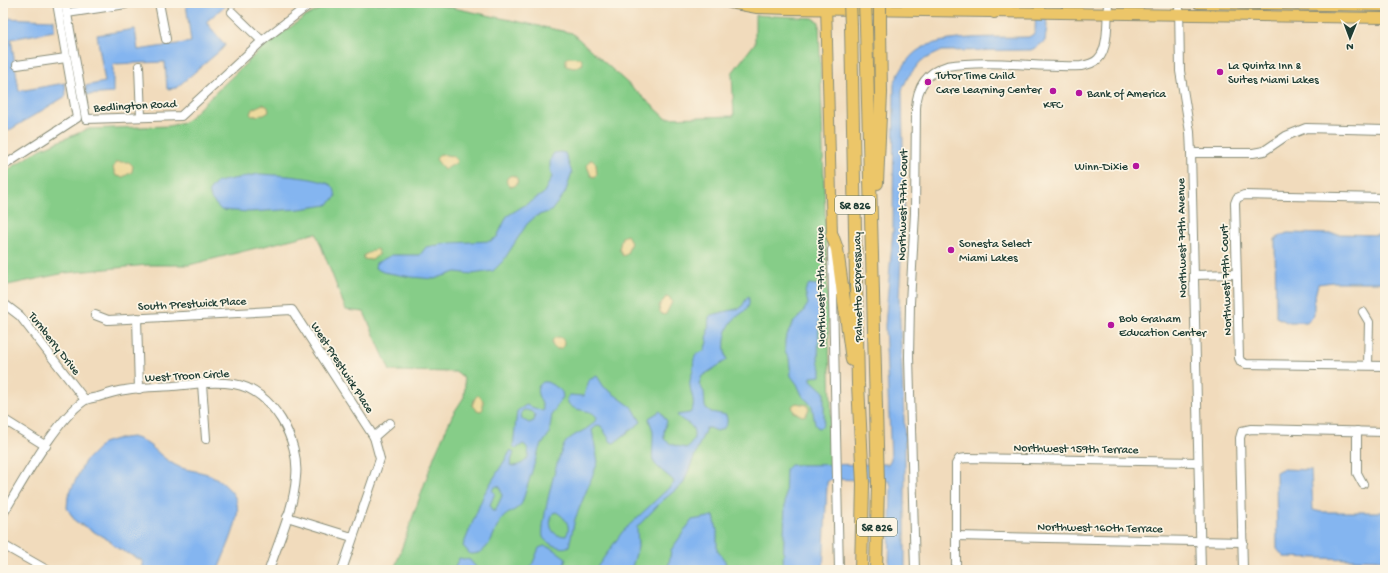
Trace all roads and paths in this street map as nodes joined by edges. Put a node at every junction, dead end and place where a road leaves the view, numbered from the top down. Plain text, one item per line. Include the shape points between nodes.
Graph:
1 (58, 3) edge
2 (65, 3) edge
3 (159, 3) edge
4 (311, 3) edge
5 (730, 3) edge
6 (843, 3) edge
7 (850, 3) edge
8 (865, 3) edge
9 (880, 3) edge
10 (1180, 3) edge
11 (1198, 3) edge
12 (126, 4) edge
13 (1273, 4) edge
14 (776, 6) edge
15 (826, 6) edge
16 (1385, 6) edge
17 (1000, 7) edge
18 (1108, 8) edge
19 (232, 12) dead end
20 (67, 13) junction
21 (1179, 15) junction
22 (1272, 17) junction
23 (1385, 18) edge
24 (847, 26) junction
25 (166, 39) dead end
26 (262, 41) junction
27 (66, 58) junction
28 (18, 66) dead end
29 (139, 66) dead end
30 (141, 117) junction
31 (1385, 130) edge
32 (1191, 153) junction
33 (3, 166) edge
34 (1385, 198) edge
35 (870, 222) junction
36 (832, 235) junction
37 (1236, 274) junction
38 (1194, 275) junction
39 (3, 303) edge
40 (292, 310) joint
41 (1363, 312) dead end
42 (95, 315) dead end
43 (138, 318) junction
44 (1368, 366) junction
45 (1385, 366) edge
46 (202, 384) junction
47 (858, 384) junction
48 (139, 389) junction
49 (85, 400) junction
50 (3, 419) edge
51 (390, 423) dead end
52 (1357, 432) junction
53 (1385, 432) edge
54 (374, 437) junction
55 (206, 439) dead end
56 (46, 446) junction
57 (1198, 462) junction
58 (1363, 484) dead end
59 (3, 514) edge
60 (286, 517) junction
61 (956, 536) junction
62 (352, 537) junction
63 (1200, 542) junction
64 (1243, 542) junction
65 (3, 545) edge
66 (47, 570) edge
67 (269, 570) edge
68 (342, 570) edge
69 (839, 570) edge
70 (861, 570) edge
71 (876, 570) edge
72 (915, 570) edge
73 (956, 570) edge
74 (1201, 570) edge
75 (1243, 570) edge

1 - 27 street, Bedlington Road
2 - 20 street, Bedlington Road
3 - 25 street
4 - 26 street, Bedlington Road
5 - 14 main road via 753,8
6 - 24 highway
7 - 24 highway, Palmetto Expressway / SR 826, bridge
8 - 35 highway, Palmetto Expressway / SR 826, bridge
9 - 35 highway, bridge via 881,93 877,183
10 - 21 street, Northwest 79th Avenue
11 - 13 main road
12 - 20 street
13 - 16 main road
13 - 22 street
14 - 15 main road
15 - 17 main road
15 - 36 main road, Northwest 77th Avenue
17 - 18 main road via 1051,13
18 - 21 main road
18 - 72 street, Northwest 77th Court via 1103,51 1097,59 1087,65 947,66 936,69 929,75 918,91 910,302
19 - 26 street
20 - 30 street, Bedlington Road via 85,118
21 - 22 main road
21 - 32 street, Northwest 79th Avenue via 1180,71
22 - 23 main road
24 - 47 highway, Palmetto Expressway / SR 826 via 854,138
26 - 30 street, Bedlington Road via 181,116
27 - 28 street
27 - 33 street, Bedlington Road via 77,118
29 - 30 street
31 - 32 street via 1306,128 1286,136 1264,151
32 - 38 street, Northwest 79th Avenue
34 - 37 street, Northwest 79th Court via 1244,195 1237,198
35 - 71 highway, Palmetto Expressway / SR 826 via 878,484
36 - 47 highway via 837,249 852,360
36 - 69 street, Northwest 77th Avenue
37 - 38 street
37 - 44 street, Northwest 79th Court via 1241,362
38 - 57 street, Northwest 79th Avenue
39 - 49 street, Turnberry Drive via 20,316
40 - 43 street, South Prestwick Place
40 - 54 street, West Prestwick Place
41 - 44 street via 1369,322
42 - 43 street, South Prestwick Place via 108,320
43 - 48 street
44 - 45 street
46 - 48 street, West Troon Circle
46 - 55 street
46 - 60 street, West Troon Circle via 234,384 258,394 286,428 296,457 296,477
47 - 70 highway, Palmetto Expressway / SR 826 via 863,484
48 - 49 street, West Troon Circle via 124,390
49 - 56 street via 61,425
50 - 56 street
51 - 54 street
52 - 53 street
52 - 58 street via 1357,473
52 - 64 street via 1251,429 1242,431 1240,438
54 - 62 street, West Prestwick Place via 380,459
56 - 59 street
57 - 61 street, Northwest 159th Terrace via 959,459 956,464
57 - 63 street, Northwest 79th Avenue
60 - 62 street
60 - 67 street, West Troon Circle
61 - 63 street, Northwest 160th Terrace
61 - 73 street
62 - 68 street, West Prestwick Place
63 - 64 street, Northwest 160th Terrace
63 - 74 street, Northwest 79th Avenue
64 - 75 street
65 - 66 street

